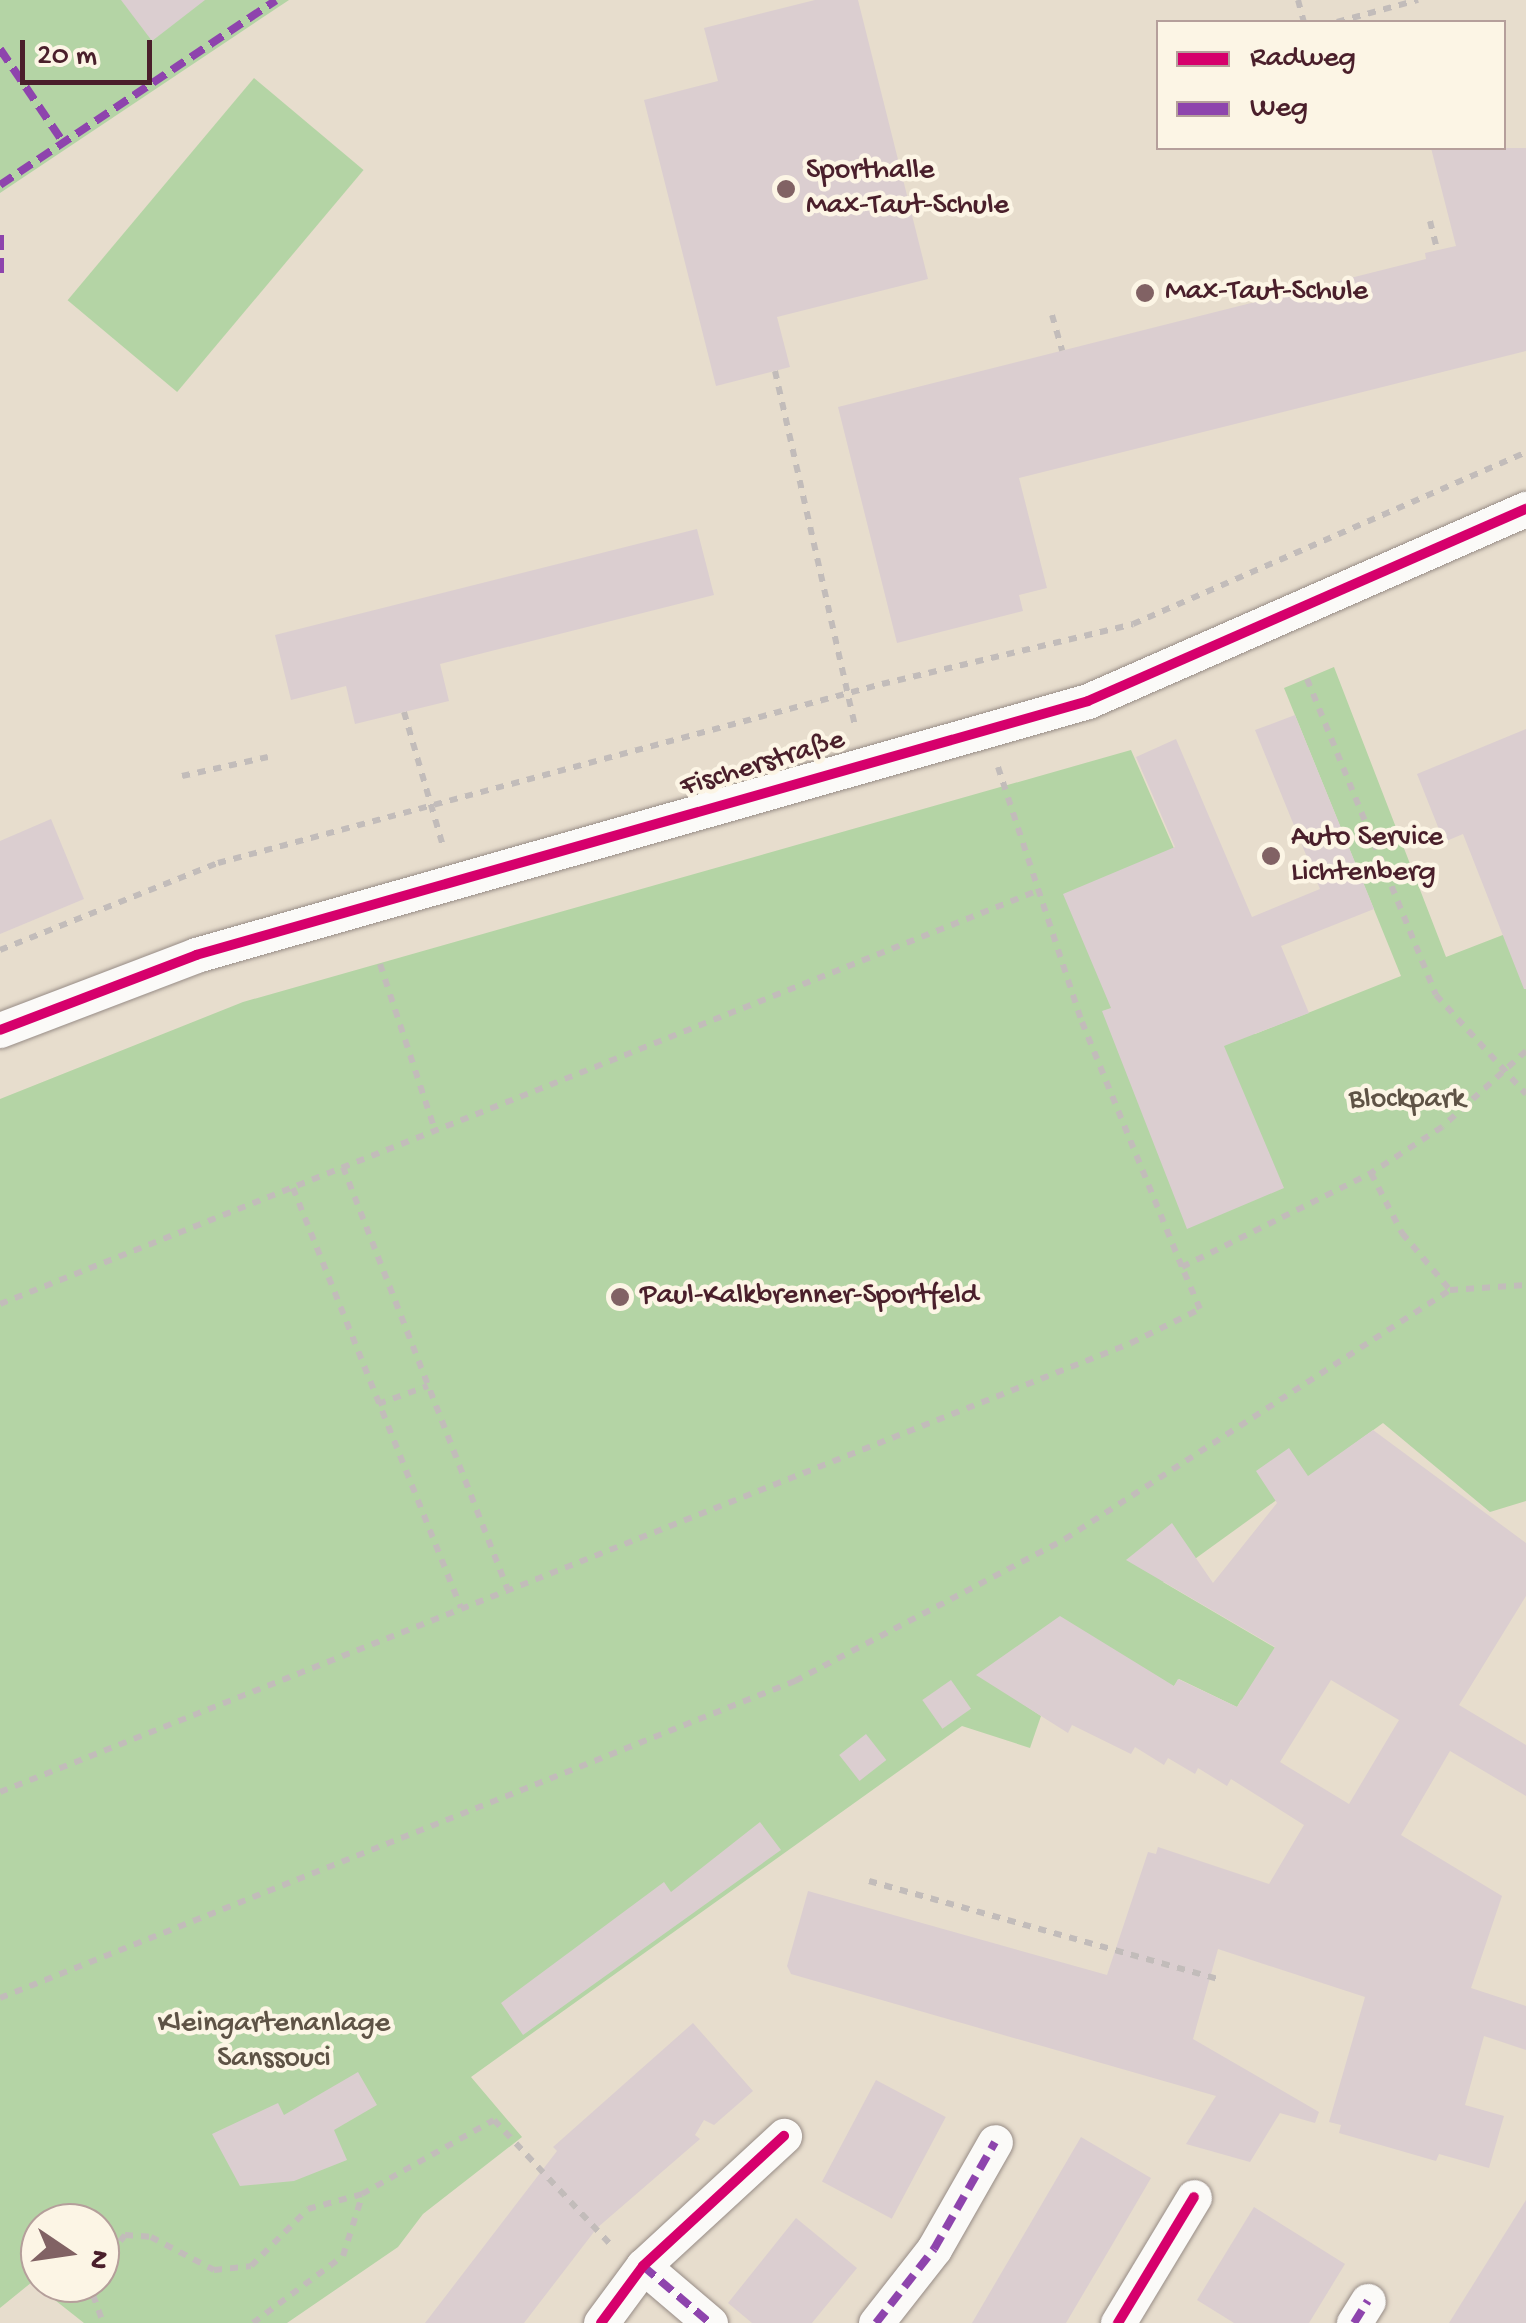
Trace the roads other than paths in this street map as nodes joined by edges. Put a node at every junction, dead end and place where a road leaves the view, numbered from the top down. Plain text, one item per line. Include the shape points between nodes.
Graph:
1 (1526, 509) edge
2 (0, 1030) edge
3 (784, 2136) dead end
4 (995, 2142) dead end
5 (1194, 2198) dead end
6 (640, 2270) junction
7 (601, 2323) edge
8 (710, 2323) edge
9 (876, 2323) edge
10 (1118, 2323) edge

1 - 2 street, Fischerstraße via 1088,700 196,954
3 - 6 street
4 - 9 street via 934,2248
5 - 10 street
6 - 7 street
6 - 8 street

